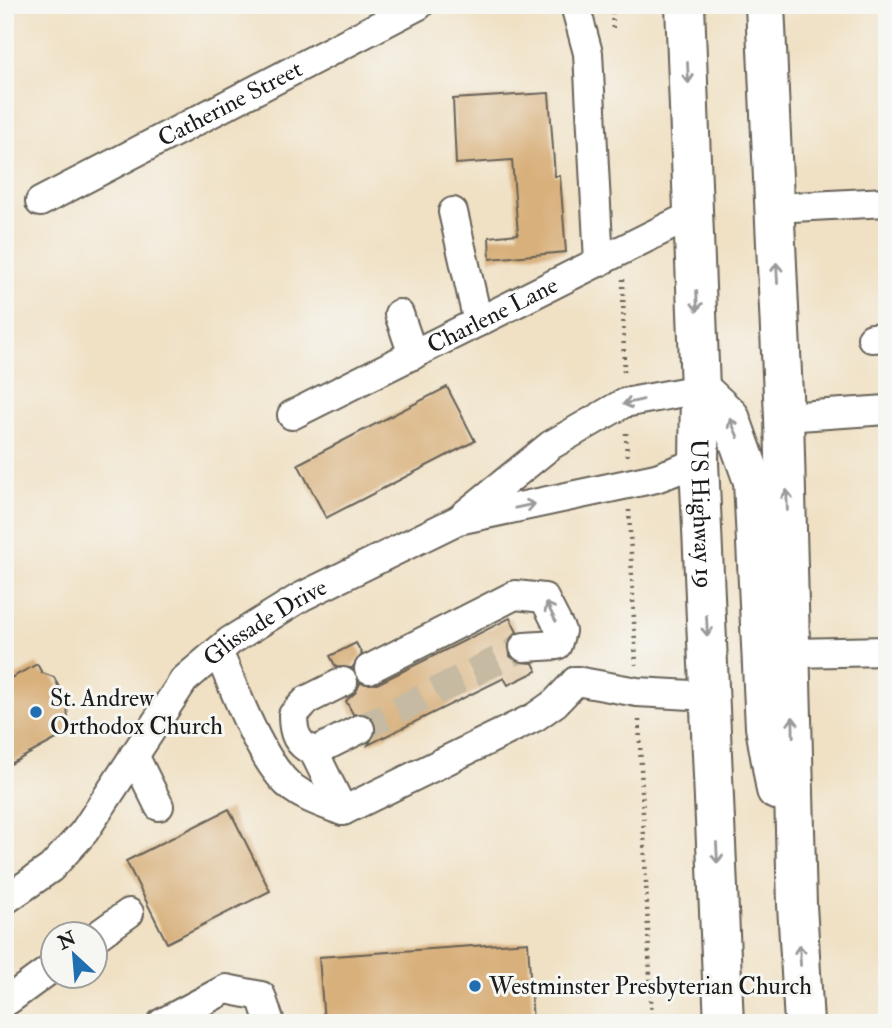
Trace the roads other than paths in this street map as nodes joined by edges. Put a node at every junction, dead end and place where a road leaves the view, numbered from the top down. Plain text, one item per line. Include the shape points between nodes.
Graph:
1 (419, 5) edge
2 (575, 5) edge
3 (685, 5) edge
4 (765, 5) edge
5 (40, 202) dead end
6 (887, 202) edge
7 (774, 208) junction
8 (453, 212) dead end
9 (694, 214) junction
10 (599, 262) junction
11 (399, 314) dead end
12 (478, 322) junction
13 (413, 355) junction
14 (700, 389) junction
15 (887, 410) edge
16 (292, 415) dead end
17 (784, 417) junction
18 (699, 462) junction
19 (458, 520) junction
20 (557, 645) junction
21 (524, 647) tunnel mouth
22 (887, 651) edge
23 (218, 652) junction
24 (792, 653) junction
25 (369, 669) dead end
26 (576, 681) junction
27 (343, 682) dead end
28 (710, 696) junction
29 (360, 729) tunnel mouth
30 (314, 752) junction
31 (134, 754) junction
32 (159, 806) dead end
33 (343, 811) junction
34 (5, 900) edge
35 (797, 905) junction
36 (128, 913) dead end
37 (108, 928) edge
38 (38, 981) edge
39 (10, 1007) edge
40 (162, 1023) edge
41 (270, 1023) edge
42 (724, 1023) edge
43 (804, 1023) edge

1 - 5 street, Catherine Street
2 - 10 street via 588,53
3 -> 9 highway, US Highway 19
4 - 7 highway
6 - 7 street
17 -> 7 highway
8 - 12 street
9 - 10 street, Charlene Lane
9 -> 14 highway, US Highway 19
10 - 12 street, Charlene Lane
11 - 13 street
12 - 13 street, Charlene Lane
13 - 16 street, Charlene Lane
14 - 18 highway, US Highway 19
14 -> 19 street, Glissade Drive via 624,403 551,445
35 -> 14 highway via 765,727 753,481 730,417
15 - 17 street
24 -> 17 highway
19 -> 18 street, Glissade Drive via 656,478
18 -> 28 highway, US Highway 19
19 - 23 street, Glissade Drive via 301,597
20 - 21 street
20 -> 25 street via 561,631 544,598 515,596
20 - 26 street
22 - 24 street
23 - 31 street, Glissade Drive via 184,680
23 - 33 street via 283,780 316,801
35 -> 24 highway
26 - 28 street via 637,692
26 - 33 street via 535,717
27 - 30 street via 307,700 293,715 293,730 301,746
28 -> 42 highway, US Highway 19
29 - 30 street
30 - 33 street
31 - 32 street
31 - 34 street, Glissade Drive via 84,832 51,868
43 -> 35 highway
36 - 37 street
38 - 39 street
40 - 41 street via 226,989 261,996

